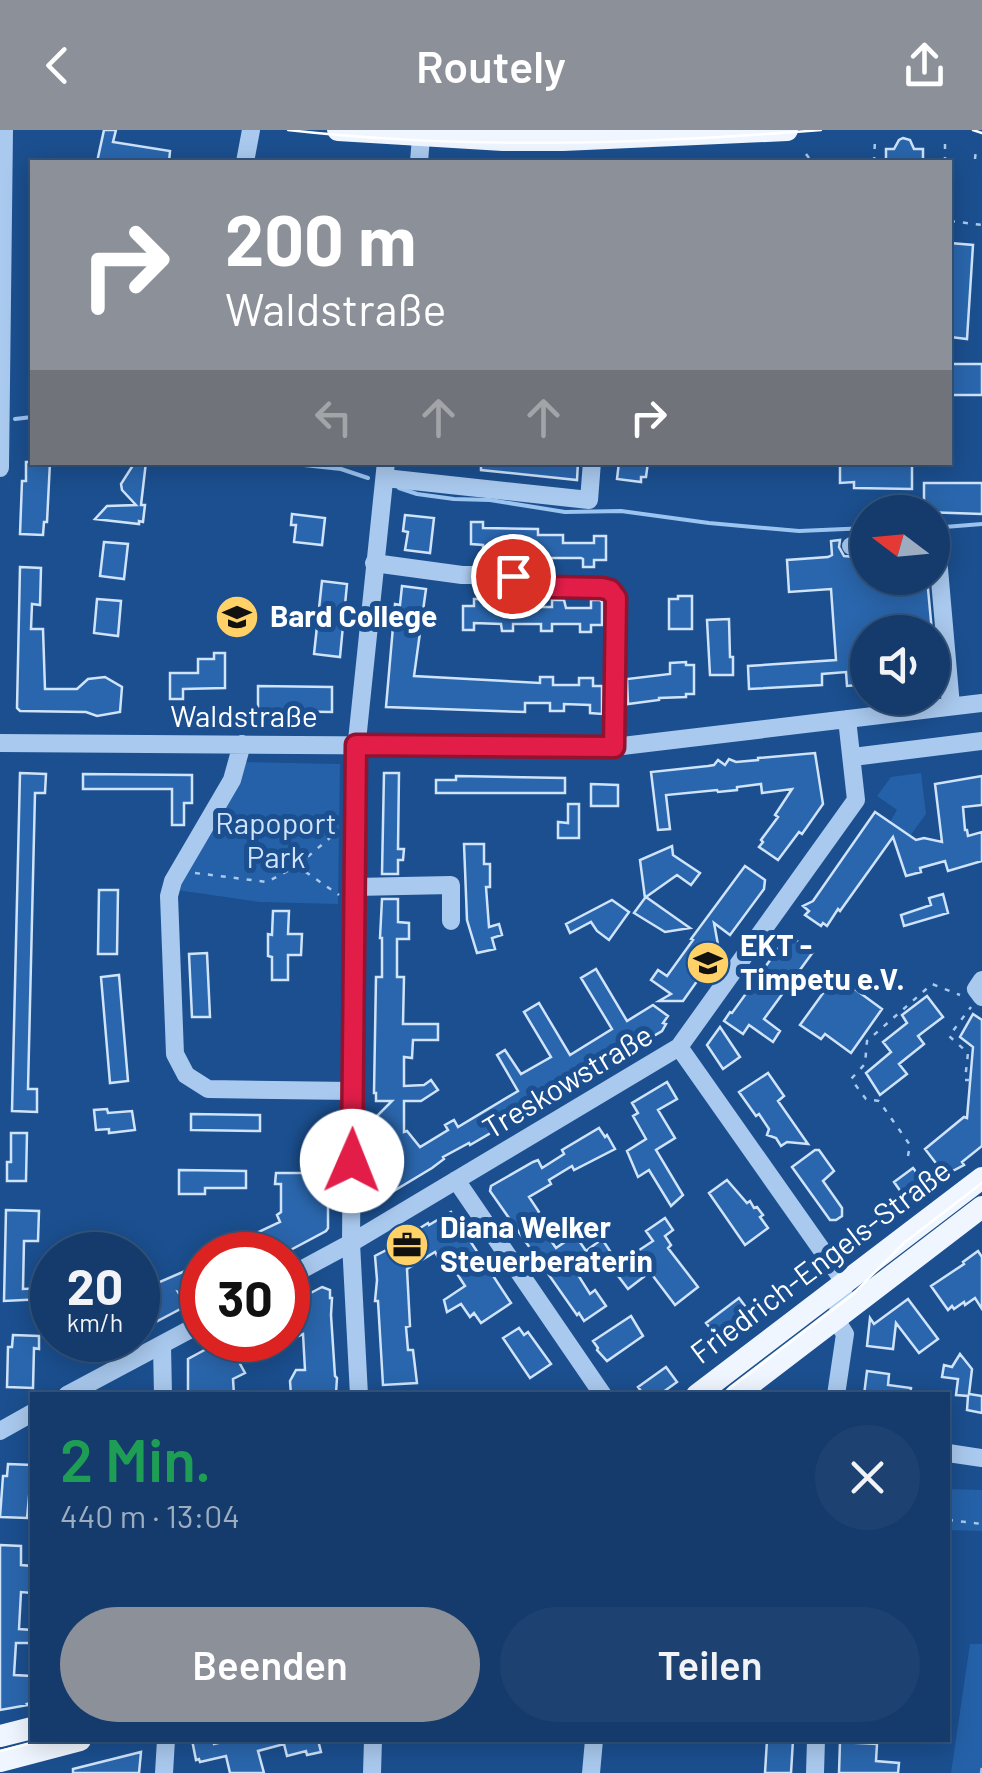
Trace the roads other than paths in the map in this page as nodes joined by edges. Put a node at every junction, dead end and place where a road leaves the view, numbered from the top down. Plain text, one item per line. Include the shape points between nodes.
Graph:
1 (4, 130) edge
2 (252, 130) edge
3 (338, 130) edge
4 (788, 130) edge
5 (625, 134) edge
6 (421, 137) junction
7 (246, 160) edge
8 (418, 160) edge
9 (592, 465) edge
10 (0, 468) edge
11 (386, 470) edge
12 (374, 563) junction
13 (941, 595) edge
14 (982, 702) edge
15 (951, 706) junction
16 (847, 718) junction
17 (982, 741) edge
18 (0, 743) edge
19 (242, 744) junction
20 (356, 745) junction
21 (614, 747) junction
22 (853, 757) junction
23 (348, 892) junction
24 (451, 921) dead end
25 (982, 980) edge
26 (978, 999) edge
27 (680, 1047) junction
28 (352, 1091) junction
29 (982, 1178) edge
30 (456, 1180) junction
31 (982, 1208) edge
32 (351, 1243) junction
33 (310, 1265) edge
34 (845, 1283) junction
35 (836, 1320) junction
36 (180, 1335) edge
37 (162, 1345) junction
38 (73, 1392) edge
39 (163, 1392) edge
40 (360, 1392) edge
41 (600, 1392) edge
42 (701, 1392) edge
43 (740, 1392) edge
44 (836, 1392) edge
45 (30, 1415) edge
46 (0, 1430) edge
47 (950, 1453) edge
48 (982, 1458) edge
49 (30, 1728) edge
50 (0, 1736) edge
51 (72, 1742) edge
52 (166, 1742) edge
53 (373, 1742) edge
54 (594, 1742) edge
55 (816, 1742) edge
56 (0, 1761) edge
57 (164, 1773) edge
58 (372, 1773) edge
59 (591, 1773) edge
60 (815, 1773) edge

1 - 10 street
2 - 7 street
3 - 6 main road
4 - 5 main road
5 - 6 main road
6 - 8 street
9 - 11 street via 588,500
11 - 12 street
12 - 20 street
12 - 21 street via 610,590 616,598
13 - 15 street
14 - 15 street, Waldstraße
15 - 16 street, Waldstraße
16 - 21 street, Waldstraße
16 - 22 street
17 - 22 street
18 - 19 street, Waldstraße
19 - 20 street, Waldstraße
19 - 28 street via 232,780 168,896 176,1054 186,1075 216,1090
20 - 21 street, Waldstraße
20 - 23 street
22 - 27 street, Treskowstraße via 856,800
23 - 24 street via 451,885
23 - 28 street
25 - 26 street
27 - 30 street, Treskowstraße
27 - 34 street
28 - 32 street
29 - 34 main road, Friedrich-Engels-Straße
30 - 32 street, Treskowstraße
30 - 41 street
31 - 35 main road, Friedrich-Engels-Straße
32 - 33 street, Treskowstraße
32 - 40 street
34 - 35 street
34 - 42 main road, Friedrich-Engels-Straße
35 - 43 main road, Friedrich-Engels-Straße
35 - 44 street via 846,1334
36 - 37 street
37 - 38 street
37 - 39 street
45 - 46 street
47 - 48 street
49 - 50 main road
51 - 56 main road
52 - 57 street
53 - 58 street
54 - 59 street
55 - 60 street

